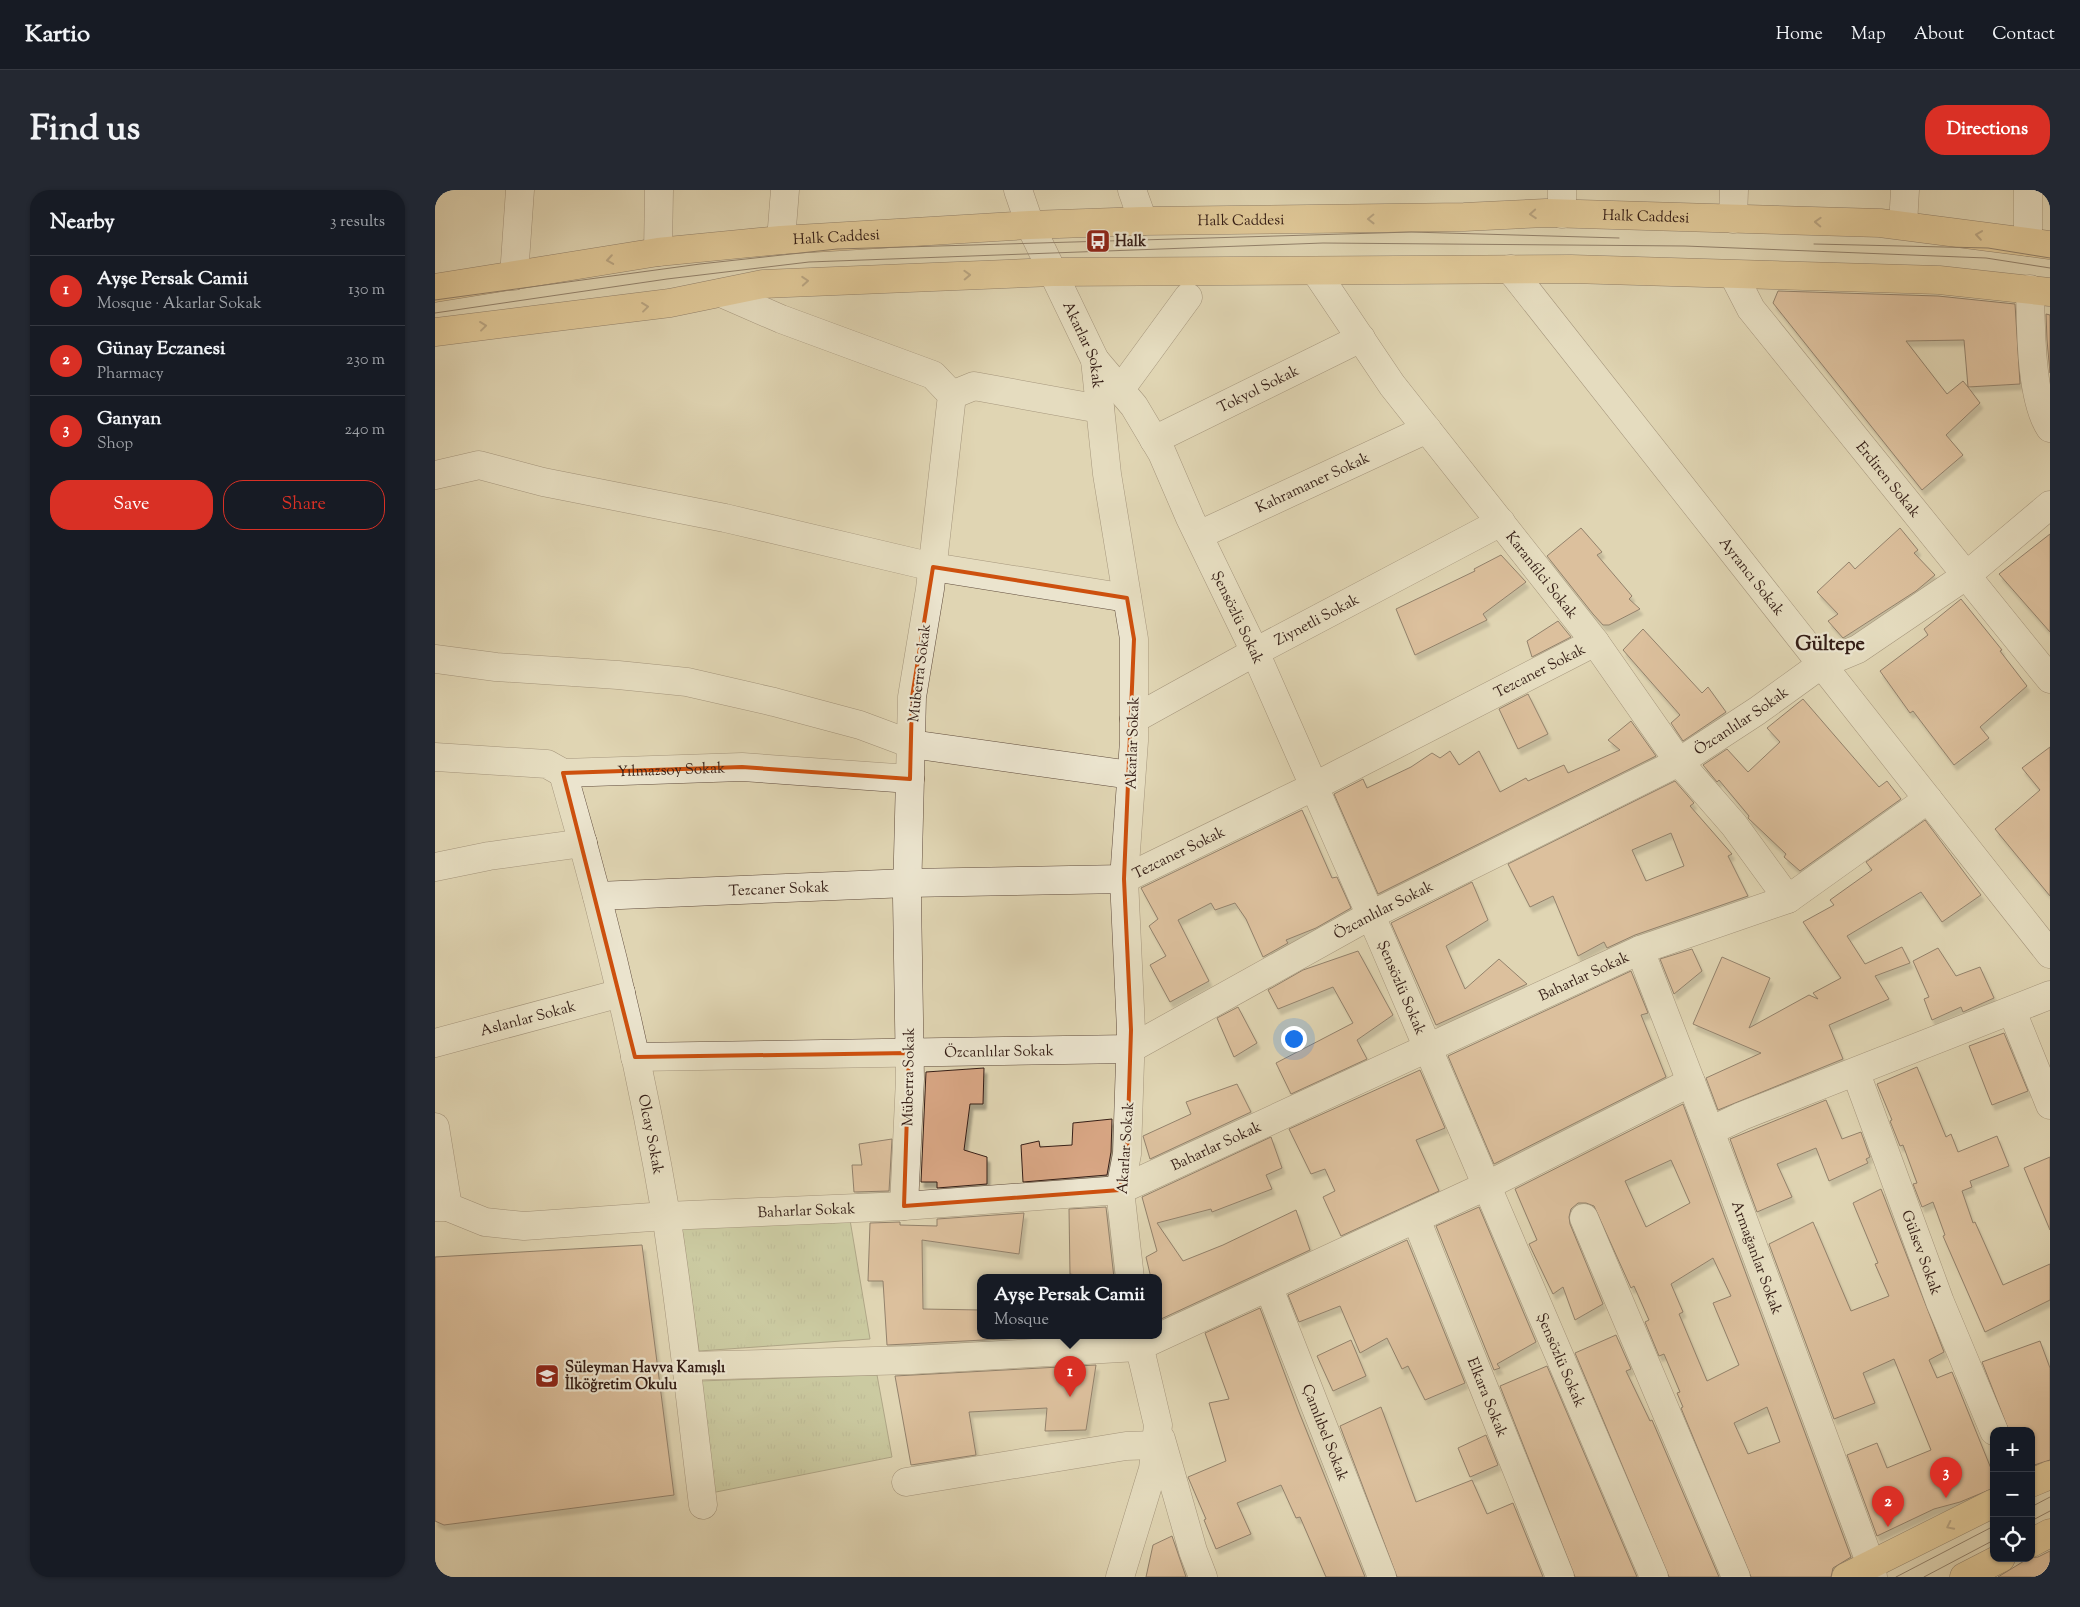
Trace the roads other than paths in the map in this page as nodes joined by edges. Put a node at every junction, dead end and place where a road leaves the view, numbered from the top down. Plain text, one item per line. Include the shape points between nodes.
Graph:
1 (521, 190) edge
2 (659, 190) edge
3 (785, 190) edge
4 (1017, 190) edge
5 (1132, 190) edge
6 (1735, 190) edge
7 (1905, 190) edge
8 (2028, 190) edge
9 (1562, 202) edge
10 (1733, 219) junction
11 (1143, 221) junction
12 (1030, 225) junction
13 (1903, 225) junction
14 (781, 240) junction
15 (2039, 244) edge
16 (658, 252) junction
17 (1510, 269) junction
18 (1053, 272) junction
19 (1316, 272) junction
20 (514, 276) junction
21 (1734, 276) junction
22 (435, 288) edge
23 (2040, 290) edge
24 (721, 292) junction
25 (1188, 297) dead end
26 (435, 332) edge
27 (1361, 338) junction
28 (1095, 360) junction
29 (1120, 390) junction
30 (952, 395) junction
31 (1100, 409) junction
32 (2050, 428) edge
33 (1427, 429) junction
34 (1154, 440) junction
35 (435, 475) edge
36 (2050, 505) edge
37 (1501, 522) junction
38 (1199, 535) junction
39 (933, 567) junction
40 (1967, 575) junction
41 (1127, 598) junction
42 (1595, 642) junction
43 (1255, 652) junction
44 (435, 659) edge
45 (1822, 664) junction
46 (2050, 679) edge
47 (1133, 719) junction
48 (911, 744) junction
49 (435, 757) edge
50 (1679, 762) junction
51 (563, 773) junction
52 (1131, 775) junction
53 (910, 779) junction
54 (1313, 786) junction
55 (1928, 799) junction
56 (583, 843) junction
57 (435, 867) edge
58 (1124, 879) junction
59 (908, 883) junction
60 (597, 896) junction
61 (1788, 898) junction
62 (1371, 915) junction
63 (1640, 950) junction
64 (2050, 954) edge
65 (621, 993) junction
66 (2050, 996) edge
67 (2012, 1011) junction
68 (435, 1043) edge
69 (1428, 1048) junction
70 (1130, 1049) junction
71 (909, 1053) junction
72 (635, 1058) junction
73 (1856, 1073) junction
74 (1691, 1082) junction
75 (2050, 1106) edge
76 (435, 1126) edge
77 (1710, 1131) junction
78 (1487, 1186) junction
79 (1120, 1190) junction
80 (903, 1206) junction
81 (441, 1207) edge
82 (666, 1216) junction
83 (1584, 1218) dead end
84 (1416, 1219) junction
85 (1130, 1274) edge
86 (1269, 1288) junction
87 (1162, 1331) edge
88 (1137, 1341) edge
89 (685, 1366) junction
90 (1992, 1427) edge
91 (1157, 1435) junction
92 (2050, 1475) edge
93 (2035, 1481) edge
94 (906, 1482) dead end
95 (703, 1504) dead end
96 (1990, 1505) edge
97 (2050, 1533) edge
98 (2035, 1541) edge
99 (1993, 1562) edge
100 (1872, 1571) edge
101 (1121, 1577) edge
102 (1203, 1577) edge
103 (1382, 1577) edge
104 (1560, 1577) edge
105 (1654, 1577) edge
106 (1736, 1577) edge
107 (1846, 1577) edge
108 (1964, 1577) edge

1 - 20 street
2 - 16 street
3 - 14 street
4 - 12 street, Akarlar Sokak
5 - 11 street
6 - 10 street
7 - 13 street
8 - 15 street
9 - 10 main road, Halk Caddesi
9 -> 11 main road, Halk Caddesi via 1284,221
13 -> 10 main road, Halk Caddesi
11 - 12 main road, Halk Caddesi
12 - 14 main road, Halk Caddesi
12 - 18 street, Akarlar Sokak
15 -> 13 main road, Halk Caddesi
14 - 16 main road, Halk Caddesi
16 -> 20 main road, Halk Caddesi
17 - 19 main road
17 - 21 main road
17 - 45 street, Ayrancı Sokak
18 - 19 main road
24 -> 18 main road via 763,284 828,280
18 - 28 street, Akarlar Sokak
19 - 27 street, Karanfilci Sokak
20 - 22 main road, Halk Caddesi
21 - 23 main road via 1939,280
21 - 40 street, Erdiren Sokak via 1751,309
23 - 32 street via 2031,344 2039,397
26 -> 24 main road via 670,304
24 - 30 street via 781,319 933,375
25 - 29 street
27 - 33 street, Karanfilci Sokak
27 - 34 street, Tokyol Sokak
28 - 29 street, Şensözlü Sokak
28 - 31 street, Akarlar Sokak
29 - 34 street, Şensözlü Sokak
30 - 31 street via 974,386
30 - 39 street, Müberra Sokak
31 - 41 street, Akarlar Sokak
33 - 37 street, Karanfilci Sokak
33 - 38 street, Kahramaner Sokak
34 - 38 street, Şensözlü Sokak via 1163,453
35 - 39 street via 479,465 543,482 725,518
36 - 40 street, Özcanlılar Sokak
37 - 42 street, Karanfilci Sokak
37 - 43 street, Ziynetli Sokak
38 - 43 street, Şensözlü Sokak
39 - 41 street
39 - 48 street, Müberra Sokak via 912,697
40 - 45 street, Özcanlılar Sokak via 1859,649
40 - 46 street, Erdiren Sokak
41 - 47 street, Akarlar Sokak via 1134,640
42 - 50 street, Karanfilci Sokak
42 - 54 street, Tezcaner Sokak
43 - 47 street, Ziynetli Sokak
43 - 54 street, Şensözlü Sokak
44 - 48 street via 687,682 860,725
45 - 50 street, Özcanlılar Sokak
45 - 55 street, Ayrancı Sokak
47 - 52 street, Akarlar Sokak
48 - 52 street
48 - 53 street, Müberra Sokak
49 - 51 street, Yılmazsoy Sokak via 547,764
50 - 61 street, Karanfilci Sokak via 1734,825
50 - 62 street, Özcanlılar Sokak
51 - 53 street, Yılmazsoy Sokak via 742,767
51 - 56 street, Olcay Sokak
52 - 58 street, Akarlar Sokak
53 - 59 street, Müberra Sokak
54 - 58 street, Tezcaner Sokak
54 - 62 street, Şensözlü Sokak
55 - 61 street, Baharlar Sokak
55 - 64 street, Ayrancı Sokak
56 - 57 street
56 - 60 street, Olcay Sokak
58 - 59 street, Tezcaner Sokak
58 - 70 street, Akarlar Sokak
59 - 60 street, Tezcaner Sokak
59 - 71 street, Müberra Sokak
60 - 65 street, Olcay Sokak
61 - 63 street, Baharlar Sokak
62 - 69 street, Şensözlü Sokak
62 - 70 street, Özcanlılar Sokak
63 - 69 street, Baharlar Sokak
63 - 74 street, Armağanlar Sokak
65 - 68 street, Aslanlar Sokak
65 - 72 street, Olcay Sokak
66 - 67 street
67 - 73 street
67 - 75 street
69 - 78 street, Şensözlü Sokak
69 - 79 street, Baharlar Sokak
70 - 71 street, Özcanlılar Sokak
70 - 79 street, Akarlar Sokak via 1127,1154
71 - 72 street, Özcanlılar Sokak
71 - 80 street, Müberra Sokak
72 - 82 street, Olcay Sokak
73 - 77 street
73 - 90 street, Gülsev Sokak via 1940,1302
74 - 77 street, Armağanlar Sokak
74 - 78 street
76 - 81 street
77 - 100 street, Armağanlar Sokak
78 - 84 street
78 - 105 street, Şensözlü Sokak
79 - 80 street, Baharlar Sokak
79 - 85 street, Akarlar Sokak
80 - 82 street, Baharlar Sokak
81 - 82 street, Baharlar Sokak via 485,1222 524,1226
82 - 89 street, Olcay Sokak
83 - 106 street
84 - 86 street
84 - 104 street, Elkara Sokak
86 - 87 street
86 - 103 street, Çamlıbel Sokak
88 - 89 street via 912,1360
88 - 91 street
89 - 95 street, Olcay Sokak
91 - 94 street via 1126,1446
91 - 101 street via 1153,1469
91 - 102 street
92 - 93 main road
96 -> 100 main road
97 - 98 main road
99 - 108 main road
100 - 107 main road

